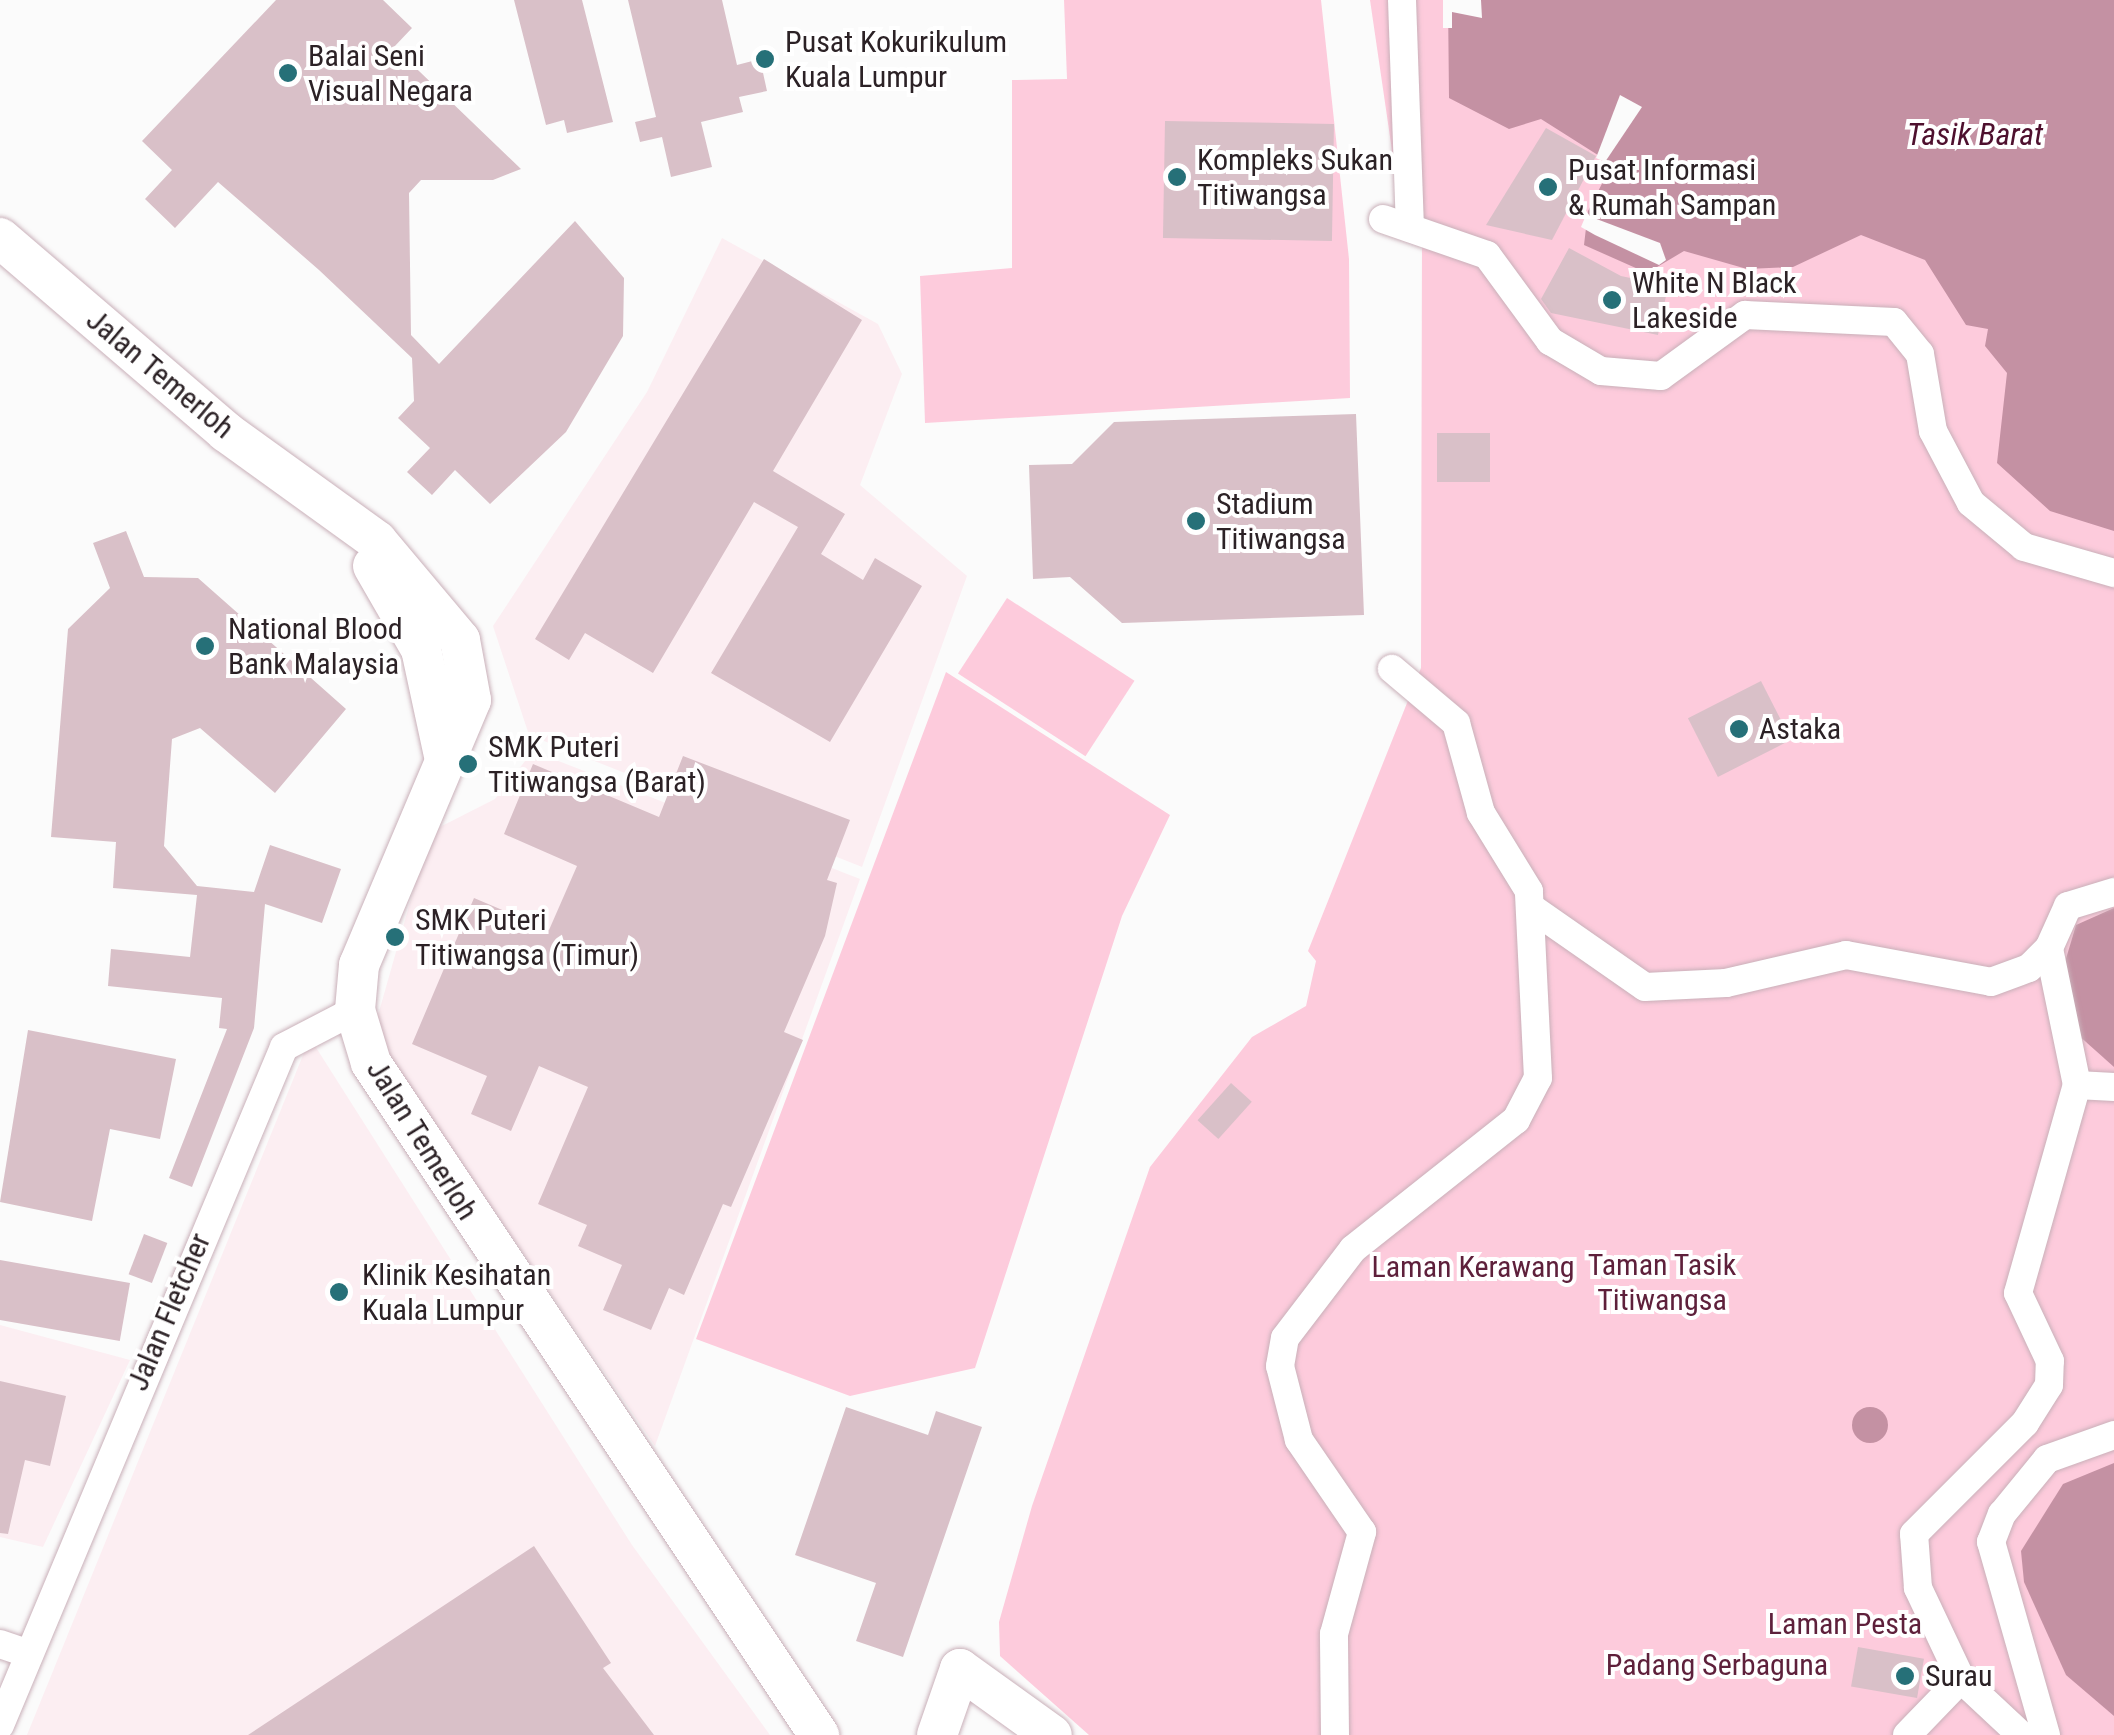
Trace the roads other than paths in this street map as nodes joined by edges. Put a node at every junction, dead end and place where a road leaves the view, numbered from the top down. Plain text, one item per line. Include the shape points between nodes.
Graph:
1 (1402, 0) edge
2 (1383, 219) dead end
3 (1410, 228) junction
4 (0, 238) edge
5 (2114, 574) edge
6 (1392, 669) dead end
7 (2114, 892) edge
8 (1533, 909) junction
9 (2049, 948) junction
10 (354, 1010) junction
11 (2077, 1085) junction
12 (2114, 1087) edge
13 (2114, 1435) edge
14 (0, 1644) edge
15 (29, 1654) junction
16 (1961, 1679) junction
17 (0, 1726) edge
18 (818, 1735) edge
19 (937, 1735) edge
20 (1052, 1735) edge
21 (1335, 1735) edge
22 (1908, 1735) edge
23 (2021, 1735) edge
24 (2046, 1735) edge

1 - 3 street
2 - 3 street
3 - 5 street via 1487,254 1550,340 1601,372 1660,376 1746,315 1894,322 1920,354 1939,446 1971,502 2035,552
4 - 10 street, Jalan Temerloh via 325,506 384,580 452,689 446,760 358,965
6 - 8 street via 1456,722 1480,813
7 - 9 street via 2068,906
8 - 9 street via 1645,988 1726,982 1846,955 1990,982 2029,968
8 - 21 street via 1527,998 1538,1078 1526,1108 1353,1250 1281,1352 1298,1440 1362,1532 1334,1634
9 - 11 street
10 - 15 street, Jalan Fletcher via 284,1047
10 - 18 street, Jalan Temerloh via 395,1108
11 - 12 street
11 - 16 street via 2020,1274 2020,1306 2046,1350 2050,1385 2025,1423 1914,1534 1918,1588
13 - 24 street via 2046,1459 1991,1542
14 - 15 street
15 - 17 street, Jalan Fletcher
16 - 22 street
16 - 23 street
19 - 20 street via 960,1669

